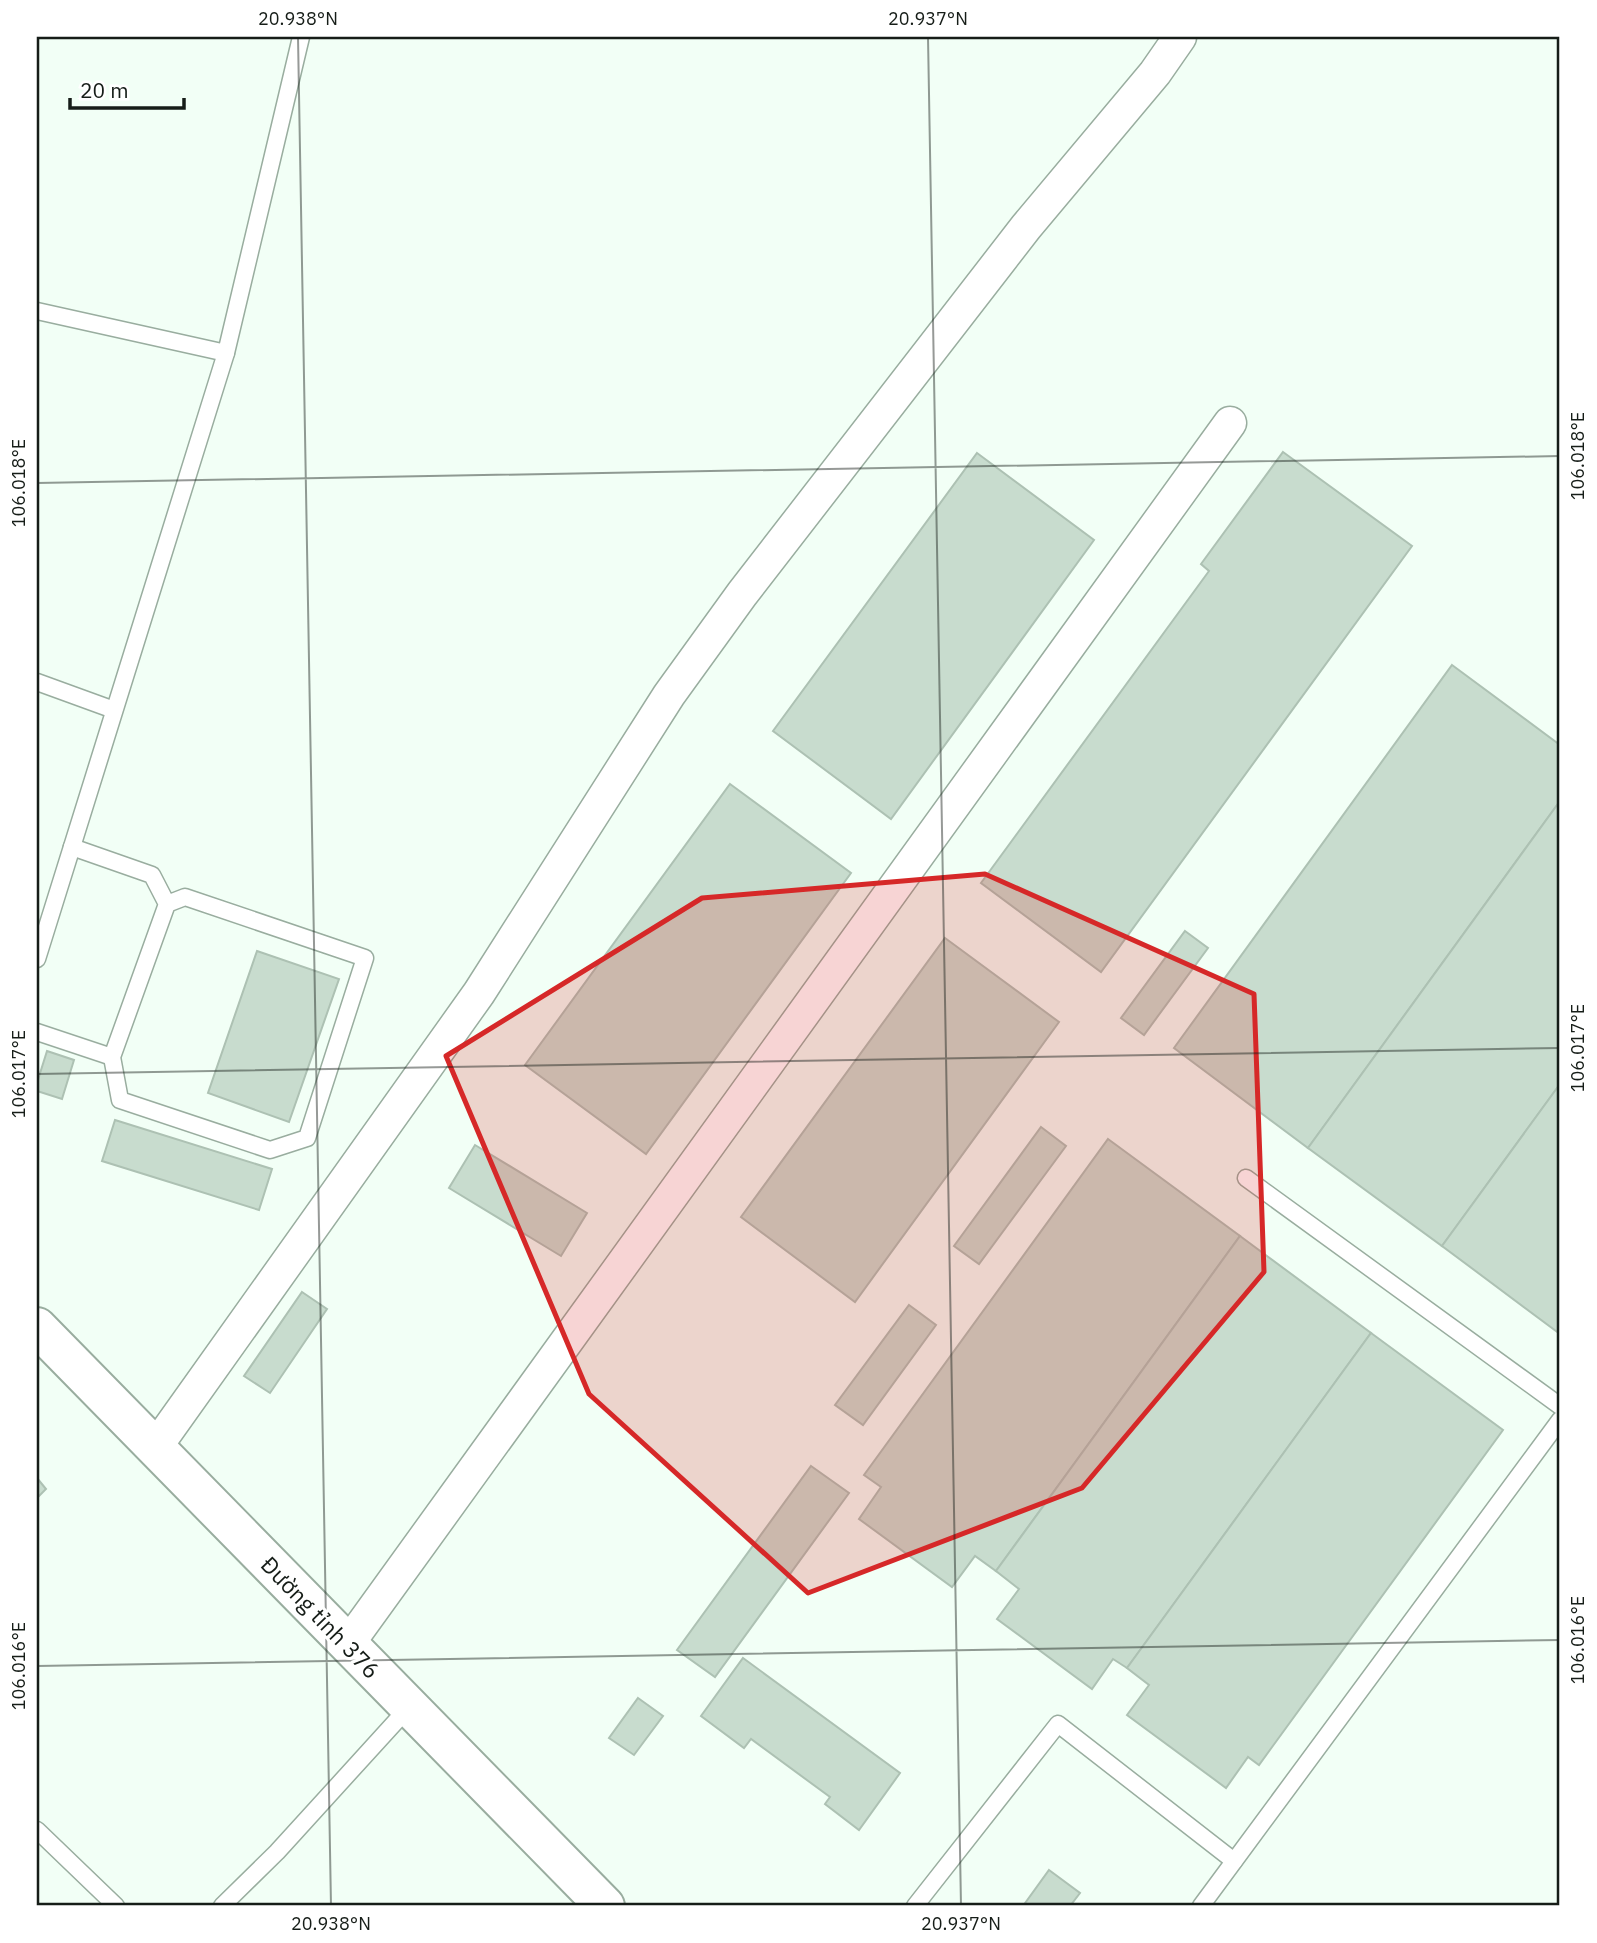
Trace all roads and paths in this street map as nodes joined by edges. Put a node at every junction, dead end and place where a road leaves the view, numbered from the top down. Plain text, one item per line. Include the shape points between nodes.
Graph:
1 (301, 37) edge
2 (1180, 37) edge
3 (37, 311) edge
4 (226, 353) junction
5 (1230, 423) dead end
6 (37, 682) edge
7 (114, 710) junction
8 (72, 847) junction
9 (167, 904) junction
10 (37, 958) edge
11 (37, 1032) edge
12 (112, 1057) junction
13 (1246, 1178) dead end
14 (37, 1327) edge
15 (1560, 1406) edge
16 (1560, 1420) edge
17 (155, 1447) junction
18 (348, 1644) junction
19 (409, 1707) junction
20 (37, 1830) edge
21 (1234, 1861) junction
22 (117, 1906) edge
23 (222, 1906) edge
24 (605, 1906) edge
25 (915, 1906) edge
26 (1201, 1906) edge

1 - 4 lane
2 - 17 street via 1155,74 1026,227 742,594 669,695 479,993
3 - 4 lane
4 - 7 lane
5 - 18 street
6 - 7 lane
7 - 8 lane
8 - 9 lane via 152,876
8 - 10 lane
9 - 12 lane
9 - 12 lane via 185,897 365,958 307,1138 270,1150 120,1100
11 - 12 lane
13 - 15 lane
14 - 17 main road, Đường tỉnh 376
16 - 21 lane
17 - 18 main road, Đường tỉnh 376
18 - 19 main road, Đường tỉnh 376
19 - 23 lane
19 - 24 main road, Đường tỉnh 376
20 - 22 lane
21 - 25 lane via 1058,1724
21 - 26 lane

